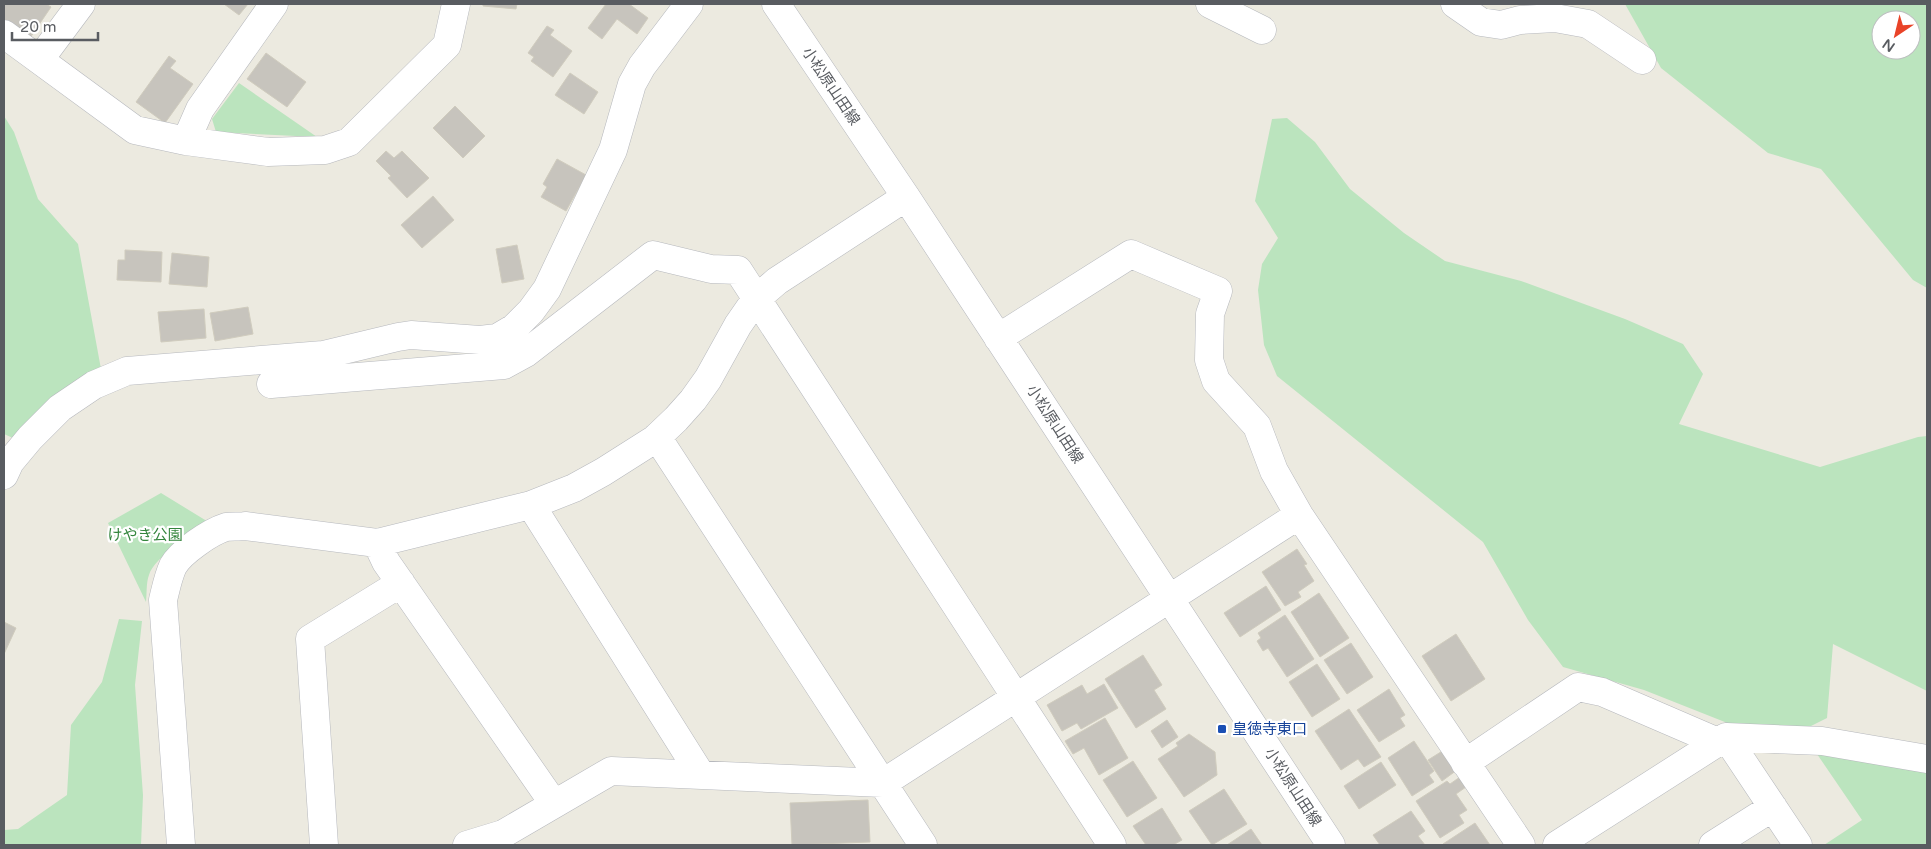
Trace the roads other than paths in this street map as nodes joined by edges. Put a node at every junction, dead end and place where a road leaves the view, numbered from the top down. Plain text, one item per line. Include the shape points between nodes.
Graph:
1 (81, 4) edge
2 (274, 4) edge
3 (456, 4) edge
4 (689, 4) edge
5 (776, 4) edge
6 (1210, 4) edge
7 (1455, 4) edge
8 (1262, 30) dead end
9 (4, 34) edge
10 (40, 59) junction
11 (1642, 60) dead end
12 (186, 141) junction
13 (906, 197) junction
14 (756, 299) junction
15 (998, 338) junction
16 (271, 384) dead end
17 (657, 437) junction
18 (4, 474) edge
19 (531, 505) junction
20 (1299, 515) junction
21 (377, 543) junction
22 (401, 583) junction
23 (1168, 597) junction
24 (1016, 696) junction
25 (1722, 739) junction
26 (1927, 759) edge
27 (1465, 763) junction
28 (701, 775) junction
29 (883, 783) junction
30 (554, 804) junction
31 (1773, 807) junction
32 (181, 845) edge
33 (324, 845) edge
34 (467, 845) edge
35 (923, 845) edge
36 (1112, 845) edge
37 (1331, 845) edge
38 (1521, 845) edge
39 (1557, 845) edge
40 (1713, 845) edge
41 (1798, 845) edge

1 - 10 street
2 - 12 street via 200,109
3 - 12 street via 447,45 349,142 325,150 268,152
4 - 18 street via 632,84 613,150 547,289 514,328 496,338 480,340 411,335 322,355 127,371 94,385 60,408 30,438
5 - 13 street, 小松原山田線
6 - 8 street
7 - 11 street via 1481,22 1501,25 1520,20 1555,18 1588,24
9 - 10 street
10 - 12 street via 135,130
13 - 14 street via 777,281
13 - 15 street, 小松原山田線
14 - 16 street via 738,270 653,256 526,353 504,365
14 - 17 street via 693,400
14 - 24 street
15 - 20 street via 1131,254 1218,291 1210,314 1209,360 1216,381 1257,426 1274,471
15 - 23 street, 小松原山田線
17 - 19 street via 604,472
17 - 29 street
19 - 21 street
19 - 28 street
20 - 23 street
20 - 27 street
21 - 22 street
21 - 32 street via 245,526 226,527 196,544 174,564 163,600
22 - 30 street
22 - 33 street via 310,639
23 - 24 street
23 - 37 street, 小松原山田線
24 - 29 street
24 - 36 street
25 - 26 street via 1822,740
25 - 27 street via 1602,692 1578,687
25 - 31 street
25 - 39 street
27 - 38 street
28 - 29 street
28 - 30 street via 611,771
29 - 35 street
30 - 34 street via 502,834
31 - 40 street
31 - 41 street

